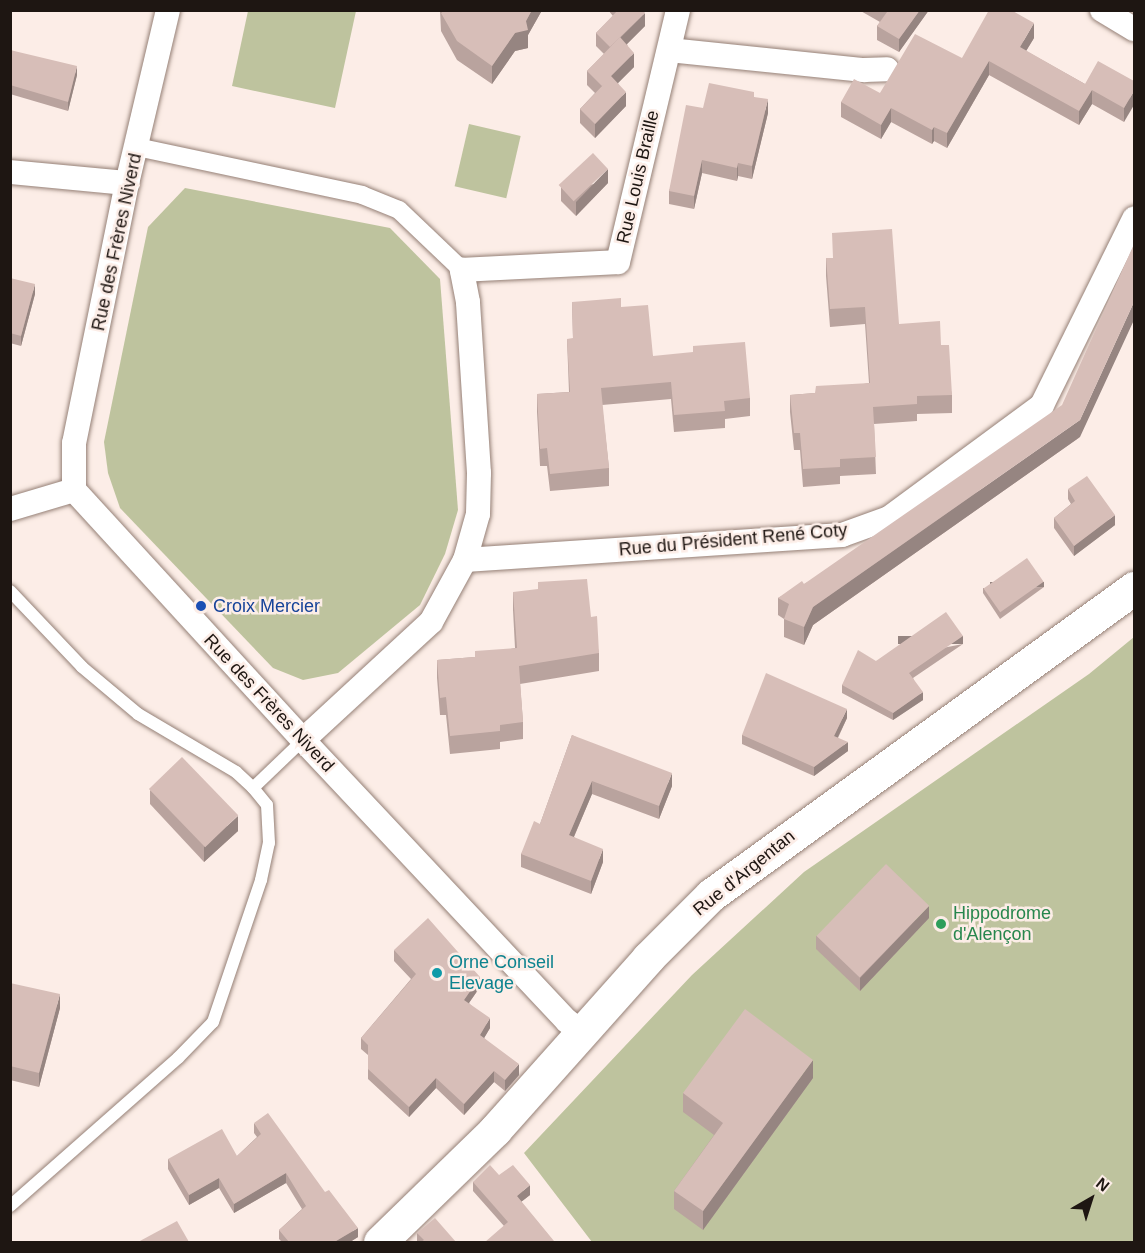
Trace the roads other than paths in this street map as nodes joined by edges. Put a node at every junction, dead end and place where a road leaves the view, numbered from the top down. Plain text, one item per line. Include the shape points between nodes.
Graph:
1 (168, 10) edge
2 (678, 10) edge
3 (1102, 10) edge
4 (1134, 29) edge
5 (669, 50) junction
6 (887, 69) dead end
7 (137, 147) junction
8 (10, 172) edge
9 (127, 183) junction
10 (1134, 219) edge
11 (462, 270) junction
12 (74, 490) junction
13 (10, 509) edge
14 (465, 560) junction
15 (1134, 588) edge
16 (10, 591) edge
17 (303, 740) junction
18 (253, 788) junction
19 (581, 1031) junction
20 (10, 1206) edge
21 (380, 1242) edge

1 - 7 street, Rue des Frères Niverd
2 - 5 street, Rue Louis Braille
3 - 4 street
5 - 6 street
5 - 11 street, Rue Louis Braille via 618,262
7 - 9 street, Rue des Frères Niverd
7 - 11 street via 362,195 399,210
8 - 9 street
9 - 12 street, Rue des Frères Niverd via 74,443
10 - 14 street, Rue du Président René Coty via 1042,405 889,518 842,535
11 - 14 street via 468,303 479,473 477,514
12 - 13 street
12 - 17 street, Rue des Frères Niverd
14 - 17 street via 431,622
15 - 19 main road, Rue d'Argentan via 711,895
16 - 18 lane via 82,667 138,714 236,772
17 - 18 lane
17 - 19 street, Rue des Frères Niverd via 567,1021
18 - 20 lane via 267,805 269,843 261,880 213,1022 178,1058
19 - 21 main road, Rue d'Argentan via 495,1130

